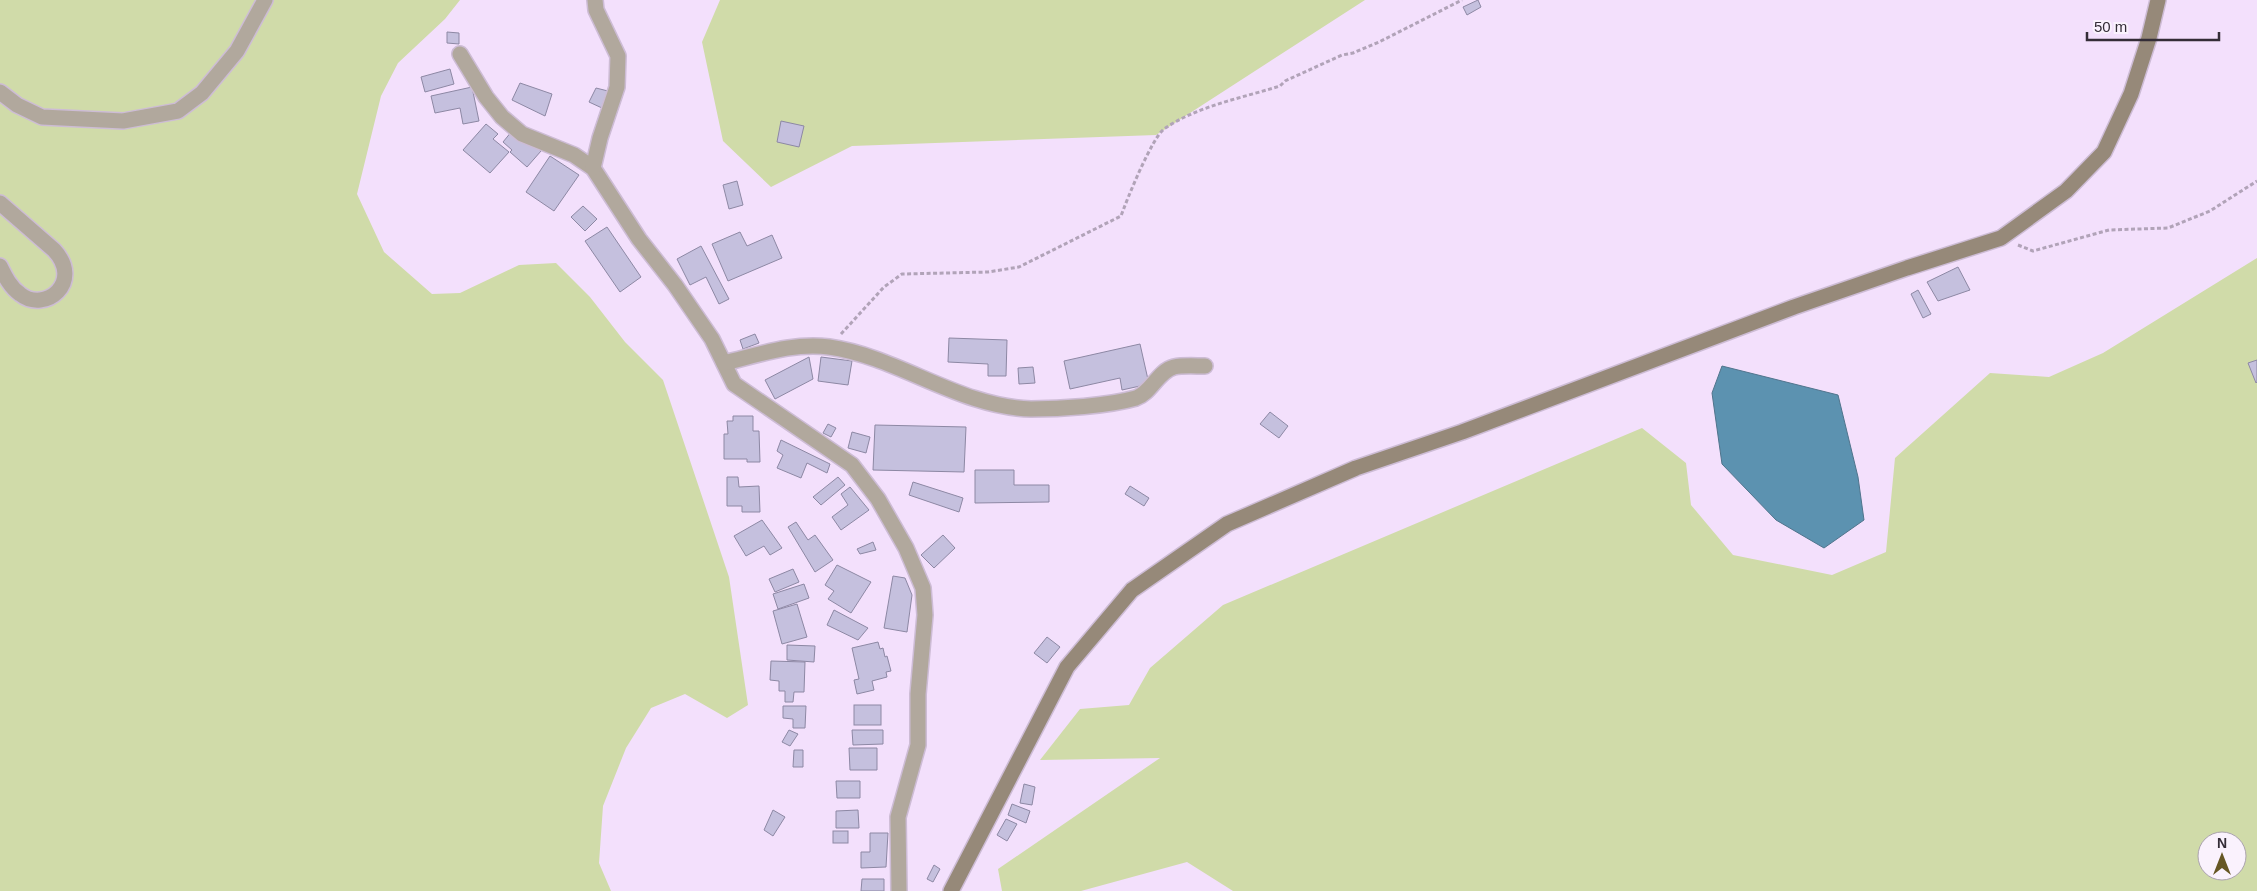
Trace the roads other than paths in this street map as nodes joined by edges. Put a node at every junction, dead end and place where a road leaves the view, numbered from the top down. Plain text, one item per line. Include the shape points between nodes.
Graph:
1 (265, 0) edge
2 (595, 0) edge
3 (2158, 0) edge
4 (460, 54) dead end
5 (0, 92) edge
6 (593, 168) junction
7 (0, 203) edge
8 (0, 266) edge
9 (724, 363) junction
10 (1205, 366) dead end
11 (899, 891) edge
12 (951, 891) edge

1 - 5 street via 237,51 202,93 178,110 123,121 42,117
2 - 6 street via 596,10 618,56 617,87
3 - 12 street via 2131,94 2104,152 2066,191 2001,238 1794,306 1462,432 1356,468 1227,524 1132,590 1067,667
4 - 6 street via 502,117 522,134 574,155
6 - 9 street via 639,239 712,339
7 - 8 street via 62,258 66,276 61,289 48,298 34,300 20,295
9 - 10 street via 800,346 828,347 867,355 999,406 1030,409 1138,397 1174,367
9 - 11 street via 734,384 852,465 878,499 902,540 923,588 925,616 918,694 918,745 898,817

